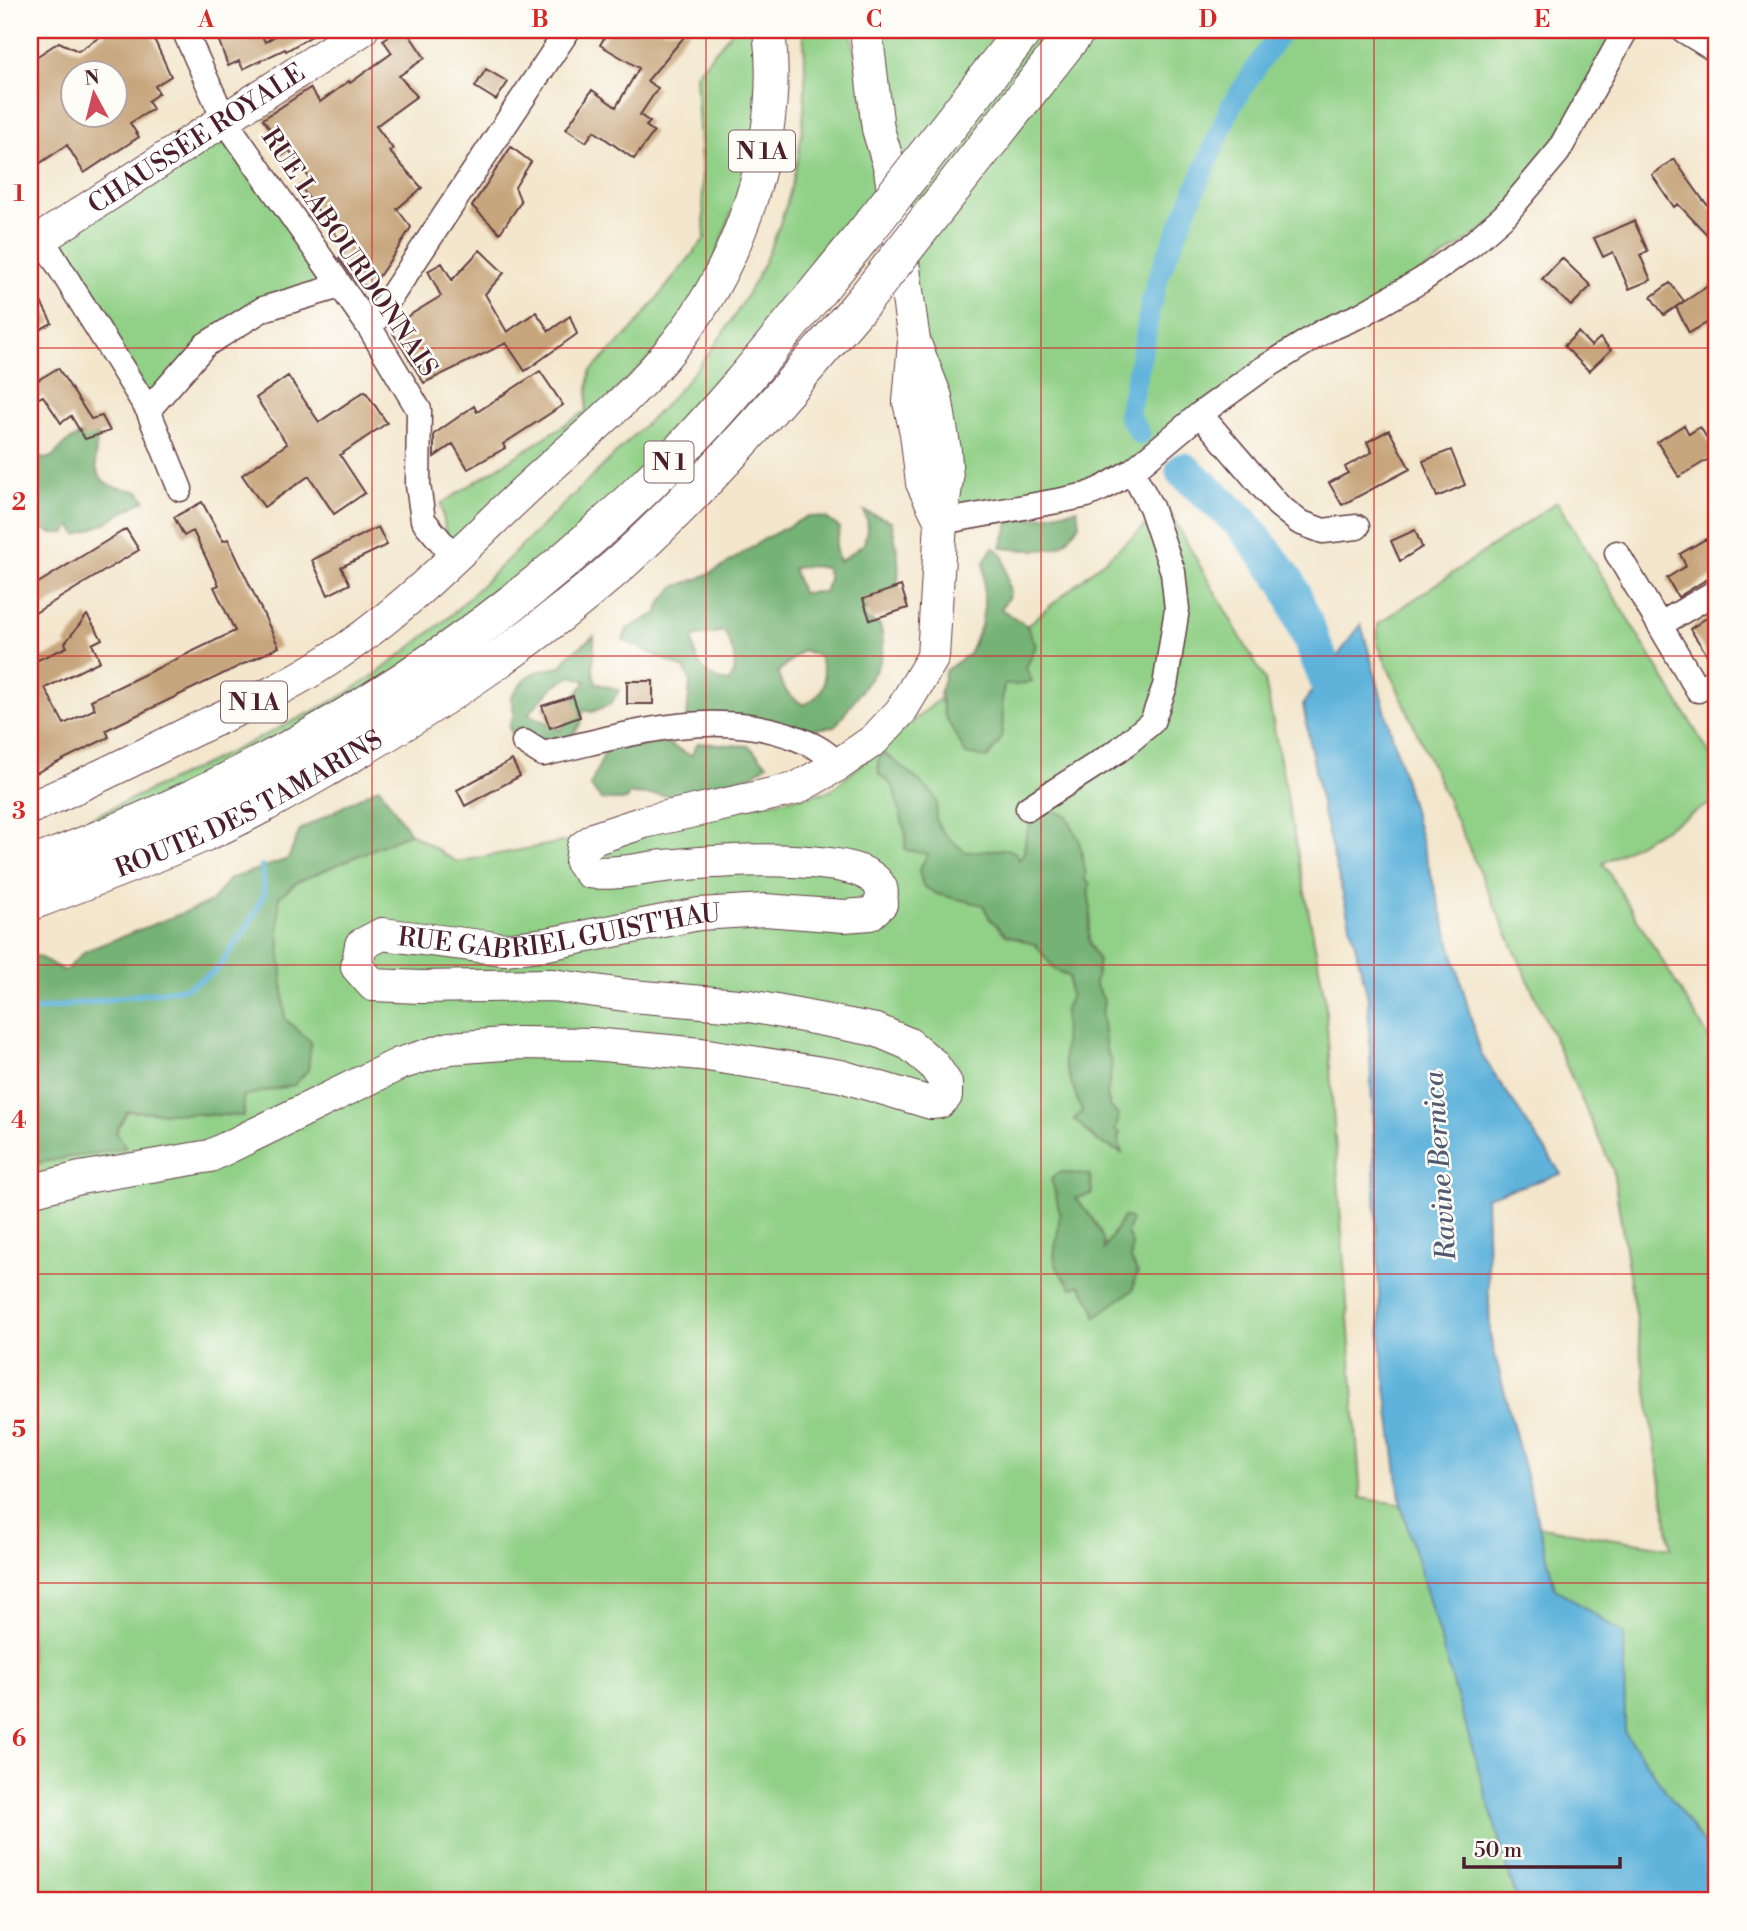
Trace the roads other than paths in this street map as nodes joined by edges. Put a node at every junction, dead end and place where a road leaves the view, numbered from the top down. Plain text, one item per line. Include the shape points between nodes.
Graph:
1 (184, 30) edge
2 (362, 30) edge
3 (568, 30) edge
4 (769, 30) edge
5 (866, 30) edge
6 (1024, 30) edge
7 (1077, 30) edge
8 (1626, 30) edge
9 (1683, 30) edge
10 (886, 45) edge
11 (1717, 51) edge
12 (224, 119) junction
13 (890, 169) junction
14 (36, 243) edge
15 (340, 286) junction
16 (370, 328) junction
17 (914, 341) junction
18 (148, 410) junction
19 (1200, 414) junction
20 (1132, 471) junction
21 (180, 489) dead end
22 (942, 522) junction
23 (1357, 527) dead end
24 (1617, 553) dead end
25 (452, 555) junction
26 (1717, 591) edge
27 (1661, 624) junction
28 (449, 672) junction
29 (1708, 685) edge
30 (524, 742) dead end
31 (838, 765) junction
32 (30, 808) edge
33 (1028, 808) dead end
34 (30, 866) edge
35 (30, 902) edge
36 (30, 1191) edge

1 - 12 street, RUE LABOURDONNAIS
2 - 12 main road, CHAUSSÉE ROYALE
3 - 16 street
4 - 25 main road, N 1A via 769,111 757,182 743,228 724,266 667,354
5 - 13 main road via 878,129
6 - 28 highway, N 1, bridge via 866,233 711,419 576,552 508,608
7 - 28 highway, N 1, bridge via 866,298 696,490 559,616
8 - 19 street via 1558,152 1506,214 1422,279 1324,331
9 - 11 street
10 - 13 main road via 893,120
12 - 14 main road, CHAUSSÉE ROYALE
12 - 15 street, RUE LABOURDONNAIS
13 - 17 main road
14 - 18 street
15 - 16 street, RUE LABOURDONNAIS
15 - 18 street via 263,309 205,345
16 - 25 street, RUE LABOURDONNAIS via 419,410 418,485 424,520
17 - 22 main road, RUE GABRIEL GUIST'HAU via 936,397 945,452
17 - 22 main road via 909,402 922,483
18 - 21 street
19 - 20 street
19 - 23 street via 1278,505 1299,522 1323,531
20 - 22 street via 1087,495
20 - 33 street via 1151,507 1173,572 1177,609 1165,686 1152,722 1119,750
22 - 31 main road, RUE GABRIEL GUIST'HAU via 933,657 901,711 874,740
24 - 27 street
25 - 32 main road, N 1A via 367,633 285,687
26 - 27 street
27 - 29 street
28 - 34 highway, ROUTE DES TAMARINS / N 1 via 142,820
28 - 35 highway, ROUTE DES TAMARINS / N 1 via 383,735 297,785 199,836
30 - 31 street via 543,754 642,731 726,724 772,730 807,742
31 - 36 main road, RUE GABRIEL GUIST'HAU via 795,789 644,822 596,838 583,847 581,862 589,872 608,874 748,860 847,867 872,877 881,889 881,904 870,914 765,910 699,914 505,949 382,934 361,945 357,967 373,985 552,985 750,1006 876,1030 909,1044 933,1064 946,1083 946,1096 940,1102 841,1076 701,1054 579,1044 450,1048 399,1064 339,1091 210,1156

